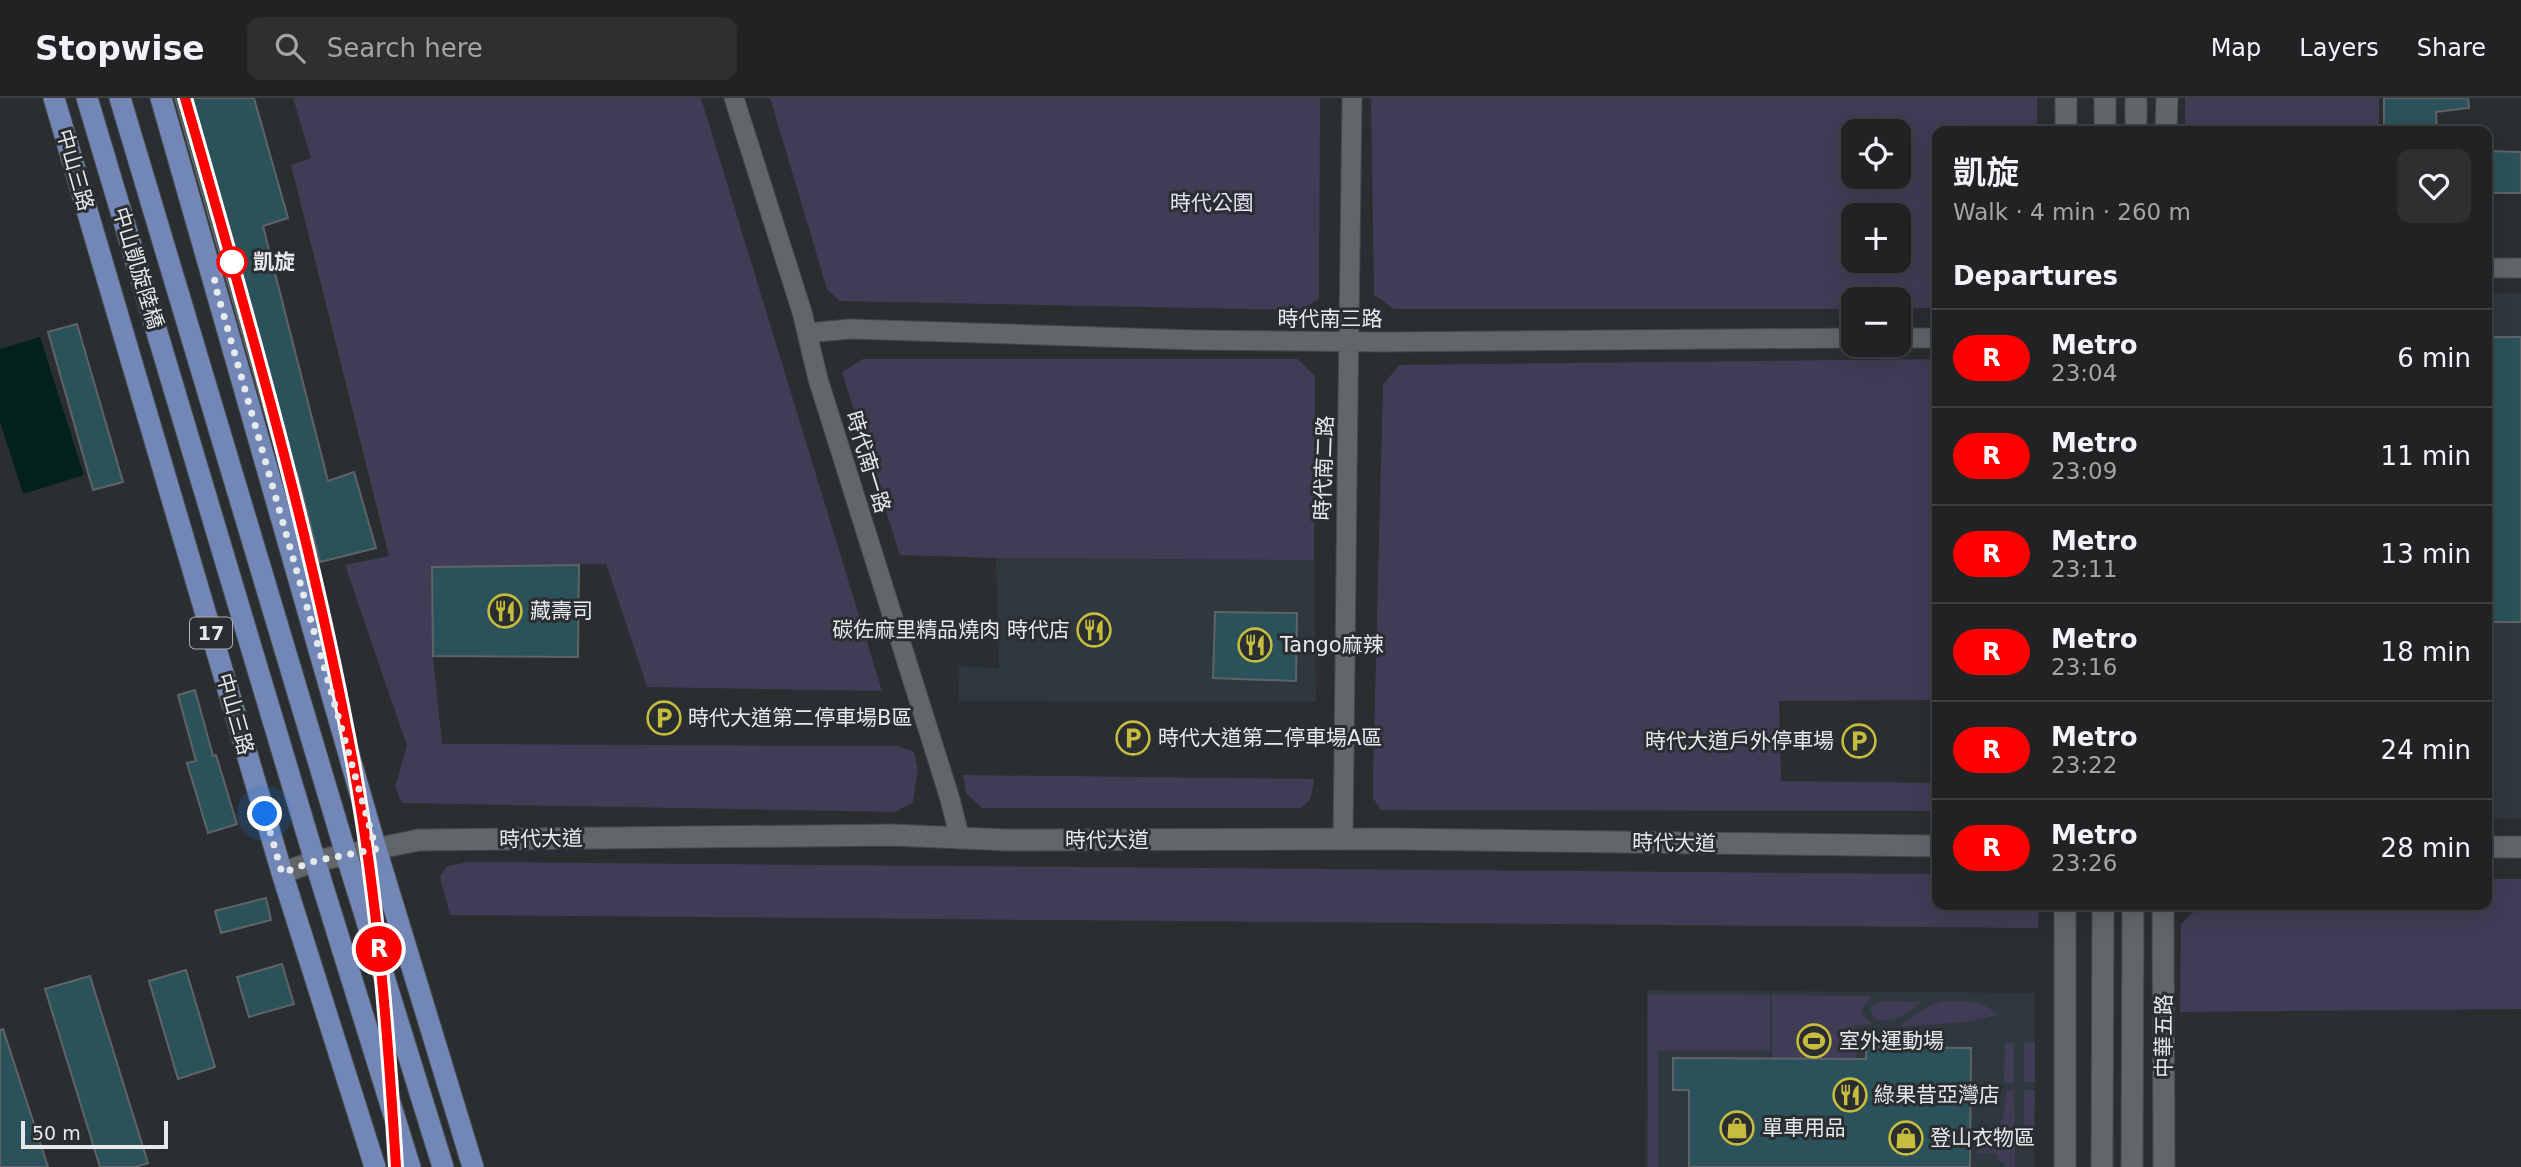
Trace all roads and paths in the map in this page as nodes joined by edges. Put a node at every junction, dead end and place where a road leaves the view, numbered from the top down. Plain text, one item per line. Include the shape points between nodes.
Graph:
1 (54, 98) edge
2 (87, 98) edge
3 (120, 98) edge
4 (161, 98) edge
5 (734, 98) edge
6 (1352, 98) edge
7 (2066, 98) edge
8 (2105, 98) edge
9 (2136, 98) edge
10 (2167, 98) edge
11 (2066, 126) edge
12 (2105, 126) edge
13 (2136, 126) edge
14 (2166, 126) edge
15 (2492, 268) edge
16 (2521, 268) edge
17 (807, 333) junction
18 (1841, 338) edge
19 (1911, 338) edge
20 (1932, 338) edge
21 (1351, 342) junction
22 (188, 438) joint
23 (960, 839) junction
24 (1343, 840) junction
25 (1932, 846) edge
26 (2521, 846) edge
27 (2492, 847) edge
28 (376, 849) junction
29 (346, 854) junction
30 (315, 861) junction
31 (282, 873) junction
32 (2065, 910) edge
33 (2103, 910) edge
34 (2133, 910) edge
35 (2163, 910) edge
36 (374, 1167) edge
37 (410, 1167) edge
38 (443, 1167) edge
39 (473, 1167) edge
40 (2065, 1167) edge
41 (2102, 1167) edge
42 (2132, 1167) edge
43 (2164, 1167) edge

1 - 31 main road, 中山三路 / 17
2 - 22 main road, 中山凱旋陸橋 / 17
3 - 29 main road, 中山凱旋陸橋
4 - 28 main road
5 - 17 street, 時代南一路
6 - 21 street, 時代南二路
7 - 11 street
8 - 12 street
9 - 13 street
10 - 14 street
15 - 16 street
17 - 21 street, 時代南三路 via 850,328
17 - 23 street, 時代南一路
18 - 21 street, 時代南三路
19 - 20 street
21 - 24 street, 時代南二路
22 - 30 main road, 中山三路 / 17
23 - 24 street, 時代大道
23 - 28 street, 時代大道 via 879,835 419,840
24 - 25 street, 時代大道
26 - 27 street
28 - 29 street, 時代大道
28 - 39 main road
29 - 30 street, 時代大道
29 - 38 main road
30 - 31 street, 時代大道
30 - 37 main road, 中山三路 / 17
31 - 36 main road, 中山三路 / 17
32 - 40 street
33 - 41 street
34 - 42 street, 中華五路
35 - 43 street, 中華五路

